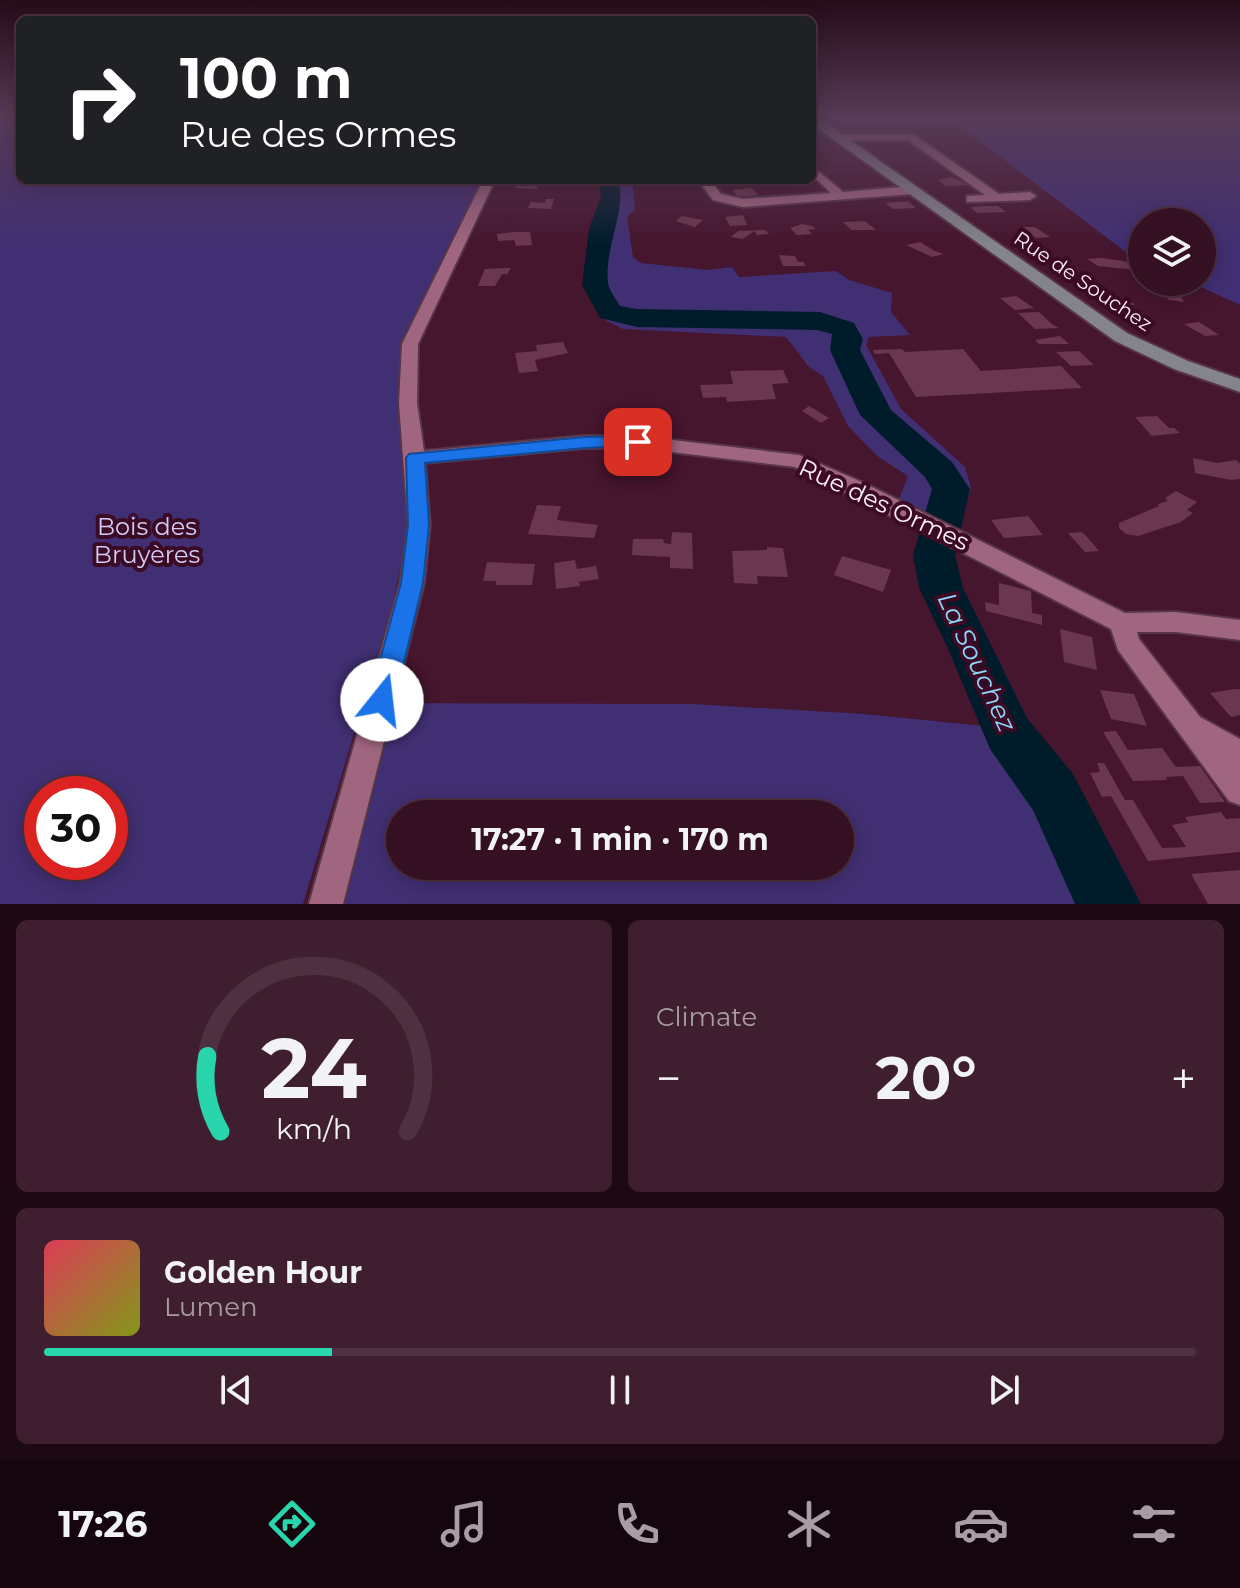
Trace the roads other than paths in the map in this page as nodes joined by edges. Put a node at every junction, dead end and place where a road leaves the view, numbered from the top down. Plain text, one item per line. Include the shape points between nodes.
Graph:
1 (872, 160) edge
2 (943, 160) edge
3 (816, 173) edge
4 (487, 184) edge
5 (707, 184) edge
6 (913, 190) junction
7 (839, 194) junction
8 (1030, 196) dead end
9 (996, 197) junction
10 (971, 199) dead end
11 (1240, 386) edge
12 (415, 458) junction
13 (1122, 623) junction
14 (1240, 630) edge
15 (1188, 722) junction
16 (1240, 755) edge
17 (1240, 791) edge
18 (326, 904) edge

1 - 6 main road, Rue de Souchez
2 - 9 street
3 - 7 street
4 - 12 street via 410,344 408,403
5 - 7 street via 717,197 743,203
6 - 7 street
6 - 11 main road, Rue de Souchez via 1121,337
8 - 9 street
9 - 10 street
12 - 13 street, Rue des Ormes via 638,442 799,461
12 - 18 street via 419,525 412,583
13 - 14 street, Rue des Ormes via 1176,622
13 - 15 street via 1127,643
15 - 16 street
15 - 17 street

